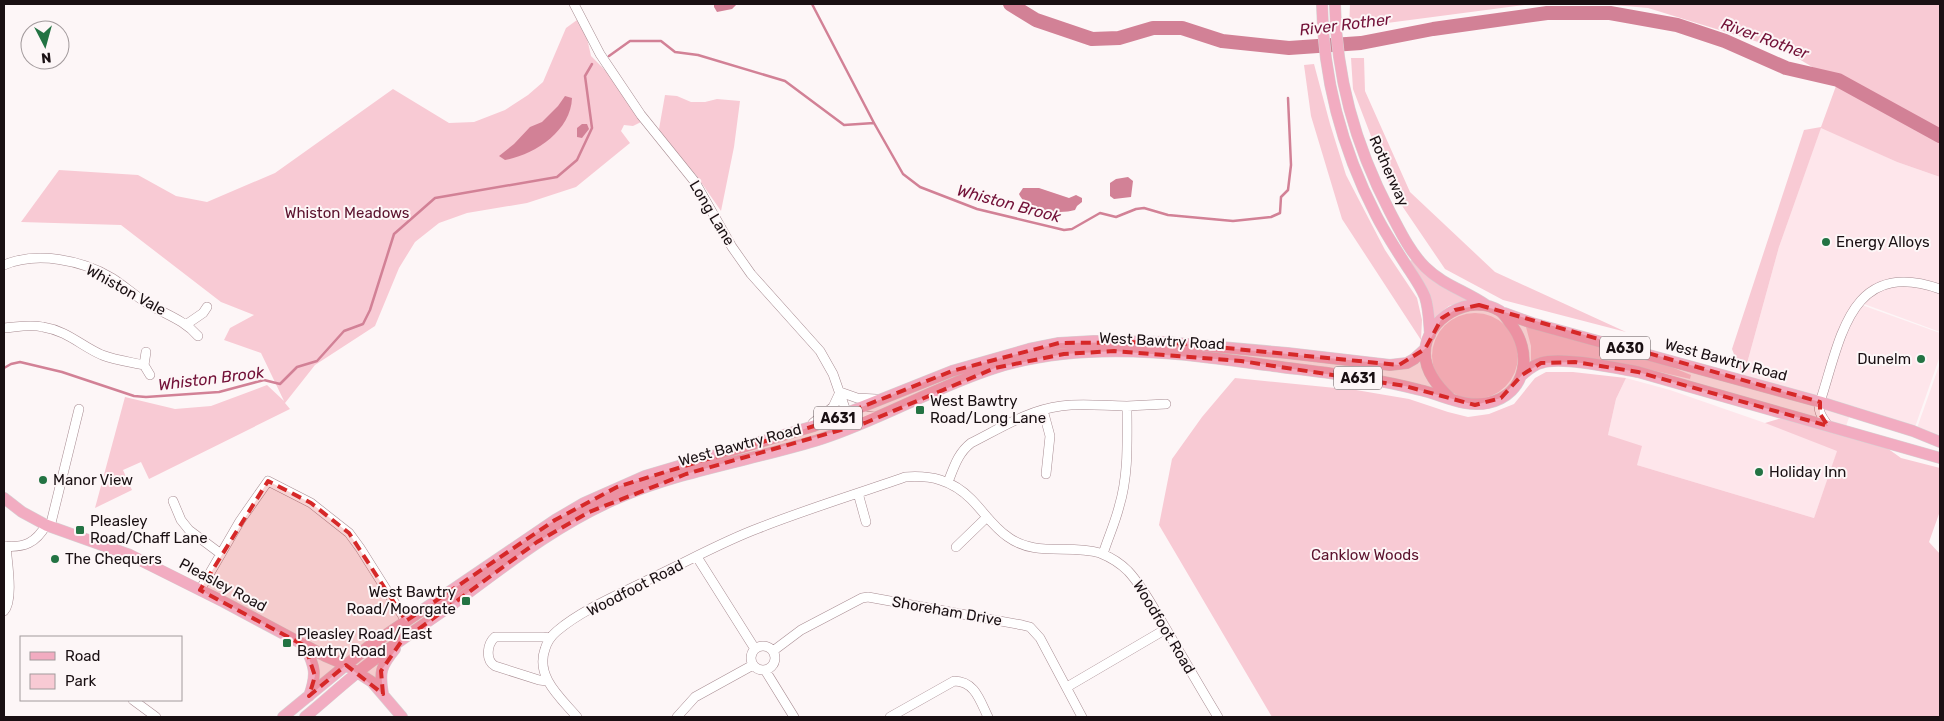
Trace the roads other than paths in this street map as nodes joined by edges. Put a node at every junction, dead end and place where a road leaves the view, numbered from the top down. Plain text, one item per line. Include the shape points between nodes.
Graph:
1 (574, 4) edge
2 (1322, 4) edge
3 (1334, 4) edge
4 (4, 265) edge
5 (1940, 289) edge
6 (207, 307) dead end
7 (1490, 307) junction
8 (1502, 312) junction
9 (187, 324) junction
10 (4, 328) edge
11 (198, 336) dead end
12 (1430, 336) junction
13 (1425, 349) junction
14 (146, 352) dead end
15 (1334, 359) junction
16 (144, 365) junction
17 (150, 375) dead end
18 (1522, 375) junction
19 (1351, 376) junction
20 (840, 392) junction
21 (889, 397) junction
22 (1451, 399) junction
23 (1820, 402) junction
24 (1166, 404) dead end
25 (1127, 406) junction
26 (79, 409) dead end
27 (1043, 410) junction
28 (848, 414) junction
29 (887, 414) junction
30 (1828, 426) junction
31 (803, 430) junction
32 (1940, 442) edge
33 (1940, 458) edge
34 (1046, 474) dead end
35 (948, 482) junction
36 (858, 493) junction
37 (4, 498) edge
38 (173, 501) dead end
39 (987, 517) junction
40 (866, 522) dead end
41 (48, 526) junction
42 (5, 546) edge
43 (956, 547) dead end
44 (221, 554) junction
45 (1103, 554) junction
46 (697, 557) junction
47 (200, 590) junction
48 (4, 611) edge
49 (406, 621) junction
50 (1166, 629) junction
51 (550, 638) junction
52 (401, 642) junction
53 (306, 646) junction
54 (755, 649) junction
55 (773, 651) junction
56 (346, 665) junction
57 (753, 665) junction
58 (765, 670) junction
59 (357, 673) junction
60 (547, 681) junction
61 (1067, 687) junction
62 (384, 694) junction
63 (309, 696) junction
64 (134, 701) edge
65 (156, 717) edge
66 (283, 717) edge
67 (305, 717) edge
68 (402, 717) edge
69 (577, 717) edge
70 (677, 717) edge
71 (794, 717) edge
72 (890, 717) edge
73 (988, 717) edge
74 (1082, 717) edge
75 (1218, 717) edge

1 - 20 street, Long Lane via 600,54 644,120 695,182 751,274 820,350
2 - 12 main road, Rotherway via 1326,65 1349,155 1377,217 1424,295
3 - 7 main road, Rotherway via 1344,92 1376,186 1413,252 1424,265 1443,282
4 - 9 street, Whiston Vale via 47,259 83,265 112,278 148,304
5 - 23 street via 1906,281 1886,284 1870,291 1856,304 1846,323
6 - 9 street
7 - 8 main road
7 - 12 main road via 1472,306 1455,310 1442,318
8 - 18 main road via 1520,336 1525,362
8 - 23 main road, West Bawtry Road / A630
9 - 11 street, Whiston Vale
10 - 16 street via 45,327 80,341 100,354
12 - 13 main road
13 - 15 main road, West Bawtry Road / A631 via 1414,359 1399,365
13 - 22 main road via 1430,374
14 - 16 street
15 - 19 main road, A631 via 1337,366
15 - 21 main road, West Bawtry Road / A631 via 1165,342 1094,341 1059,344 987,360
16 - 17 street
18 - 22 main road via 1512,389 1492,402 1475,405
18 - 30 main road, A630 via 1533,366 1549,361 1614,367
19 - 22 main road, West Bawtry Road / A631 via 1424,390
19 - 29 main road, West Bawtry Road / A631 via 1171,354 1114,351 1064,354 995,368
20 - 21 street via 866,399
20 - 28 street, Long Lane
20 - 31 street, A631 via 828,413
21 - 28 main road, West Bawtry Road / A631
23 - 30 street via 1820,414
23 - 32 main road, West Bawtry Road / A630
24 - 25 street
25 - 27 street via 1077,405
25 - 45 street via 1124,483
26 - 41 street
27 - 34 street via 1050,436
27 - 35 street via 971,443 959,455
28 - 29 street, A631 via 869,417
28 - 31 main road, West Bawtry Road / A631
29 - 52 main road, West Bawtry Road / A631 via 818,439 686,474 620,497 537,542
30 - 33 main road, A630
31 - 49 main road, West Bawtry Road / A631 via 645,476 584,503
35 - 36 street, Woodfoot Road via 936,477 905,477
35 - 39 street, Woodfoot Road via 971,499
36 - 40 street
36 - 46 street, Woodfoot Road via 758,528
37 - 41 main road, Pleasley Road
38 - 44 street via 189,530
39 - 43 street
39 - 45 street, Woodfoot Road via 1009,538 1024,546 1090,550
41 - 42 street via 26,545
41 - 47 main road, Pleasley Road via 130,555
42 - 48 street via 9,597
44 - 47 street
44 - 49 street via 268,481 311,503 349,533
45 - 50 street, Woodfoot Road via 1136,580
46 - 51 street, Woodfoot Road via 592,609
46 - 54 street
47 - 53 main road, Pleasley Road
49 - 56 main road, West Bawtry Road / A631
50 - 61 street
50 - 75 street, Woodfoot Road
51 - 60 street via 543,660
51 - 60 street via 495,637 491,641 488,658 495,666
52 - 59 main road, West Bawtry Road / A631
52 - 62 main road via 381,671
53 - 56 main road, Pleasley Road
53 - 63 main road via 315,676
54 - 55 street via 764,646
54 - 57 street via 751,657
55 - 58 street via 775,662
55 - 61 street, Shoreham Drive via 801,630 868,597 1030,627 1040,638
56 - 59 main road, Pleasley Road
56 - 63 main road, A631
57 - 58 street
57 - 70 street via 695,697
58 - 71 street
59 - 62 main road, Pleasley Road
59 - 67 main road, A631
60 - 69 street
61 - 74 street, Shoreham Drive
62 - 68 main road, Pleasley Road
63 - 66 main road, A631
64 - 65 street
72 - 73 street via 954,681 961,681 972,687

